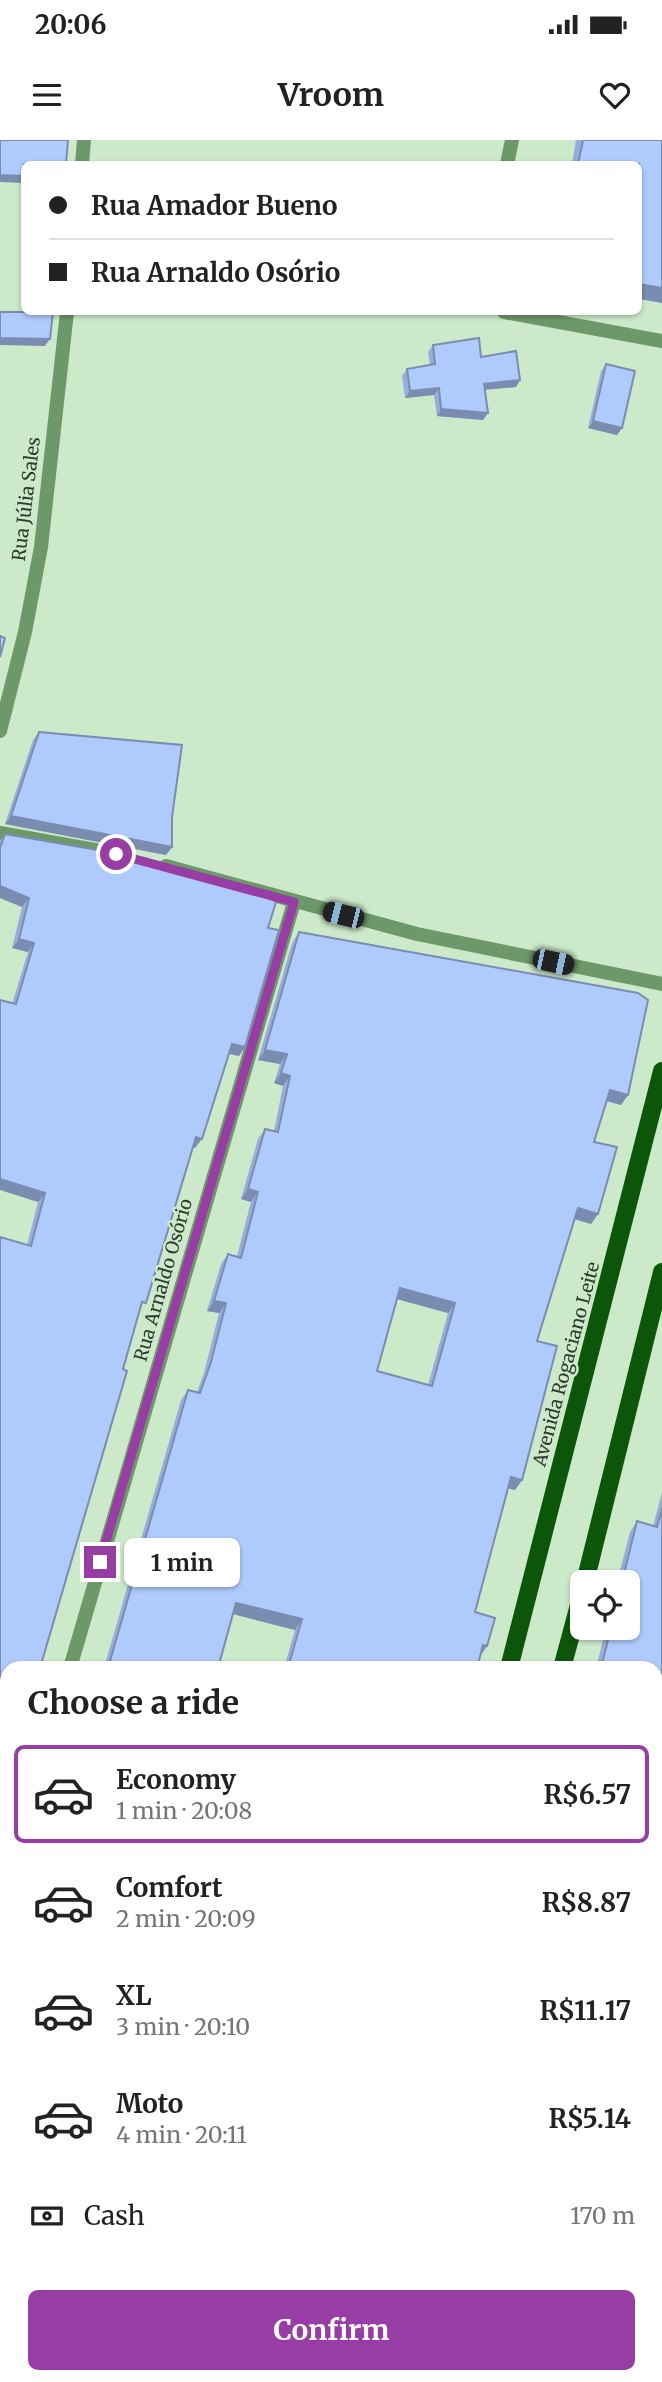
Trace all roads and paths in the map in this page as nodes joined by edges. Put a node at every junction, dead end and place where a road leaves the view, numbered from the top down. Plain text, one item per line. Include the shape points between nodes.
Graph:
1 (84, 140) edge
2 (512, 140) edge
3 (82, 161) edge
4 (508, 161) edge
5 (67, 315) edge
6 (520, 315) edge
7 (662, 341) edge
8 (0, 731) edge
9 (0, 833) edge
10 (128, 856) edge
11 (152, 862) edge
12 (294, 902) junction
13 (662, 984) edge
14 (662, 1071) edge
15 (662, 1272) edge
16 (588, 1570) edge
17 (570, 1638) edge
18 (71, 1661) edge
19 (511, 1661) edge
20 (564, 1661) edge

1 - 3 street
2 - 4 street
5 - 8 street, Rua Júlia Sales via 41,547
6 - 7 street
9 - 10 street
11 - 12 street
12 - 13 street via 417,934
12 - 18 street, Rua Arnaldo Osório
14 - 19 main road, Avenida Rogaciano Leite
15 - 16 main road
17 - 20 main road

